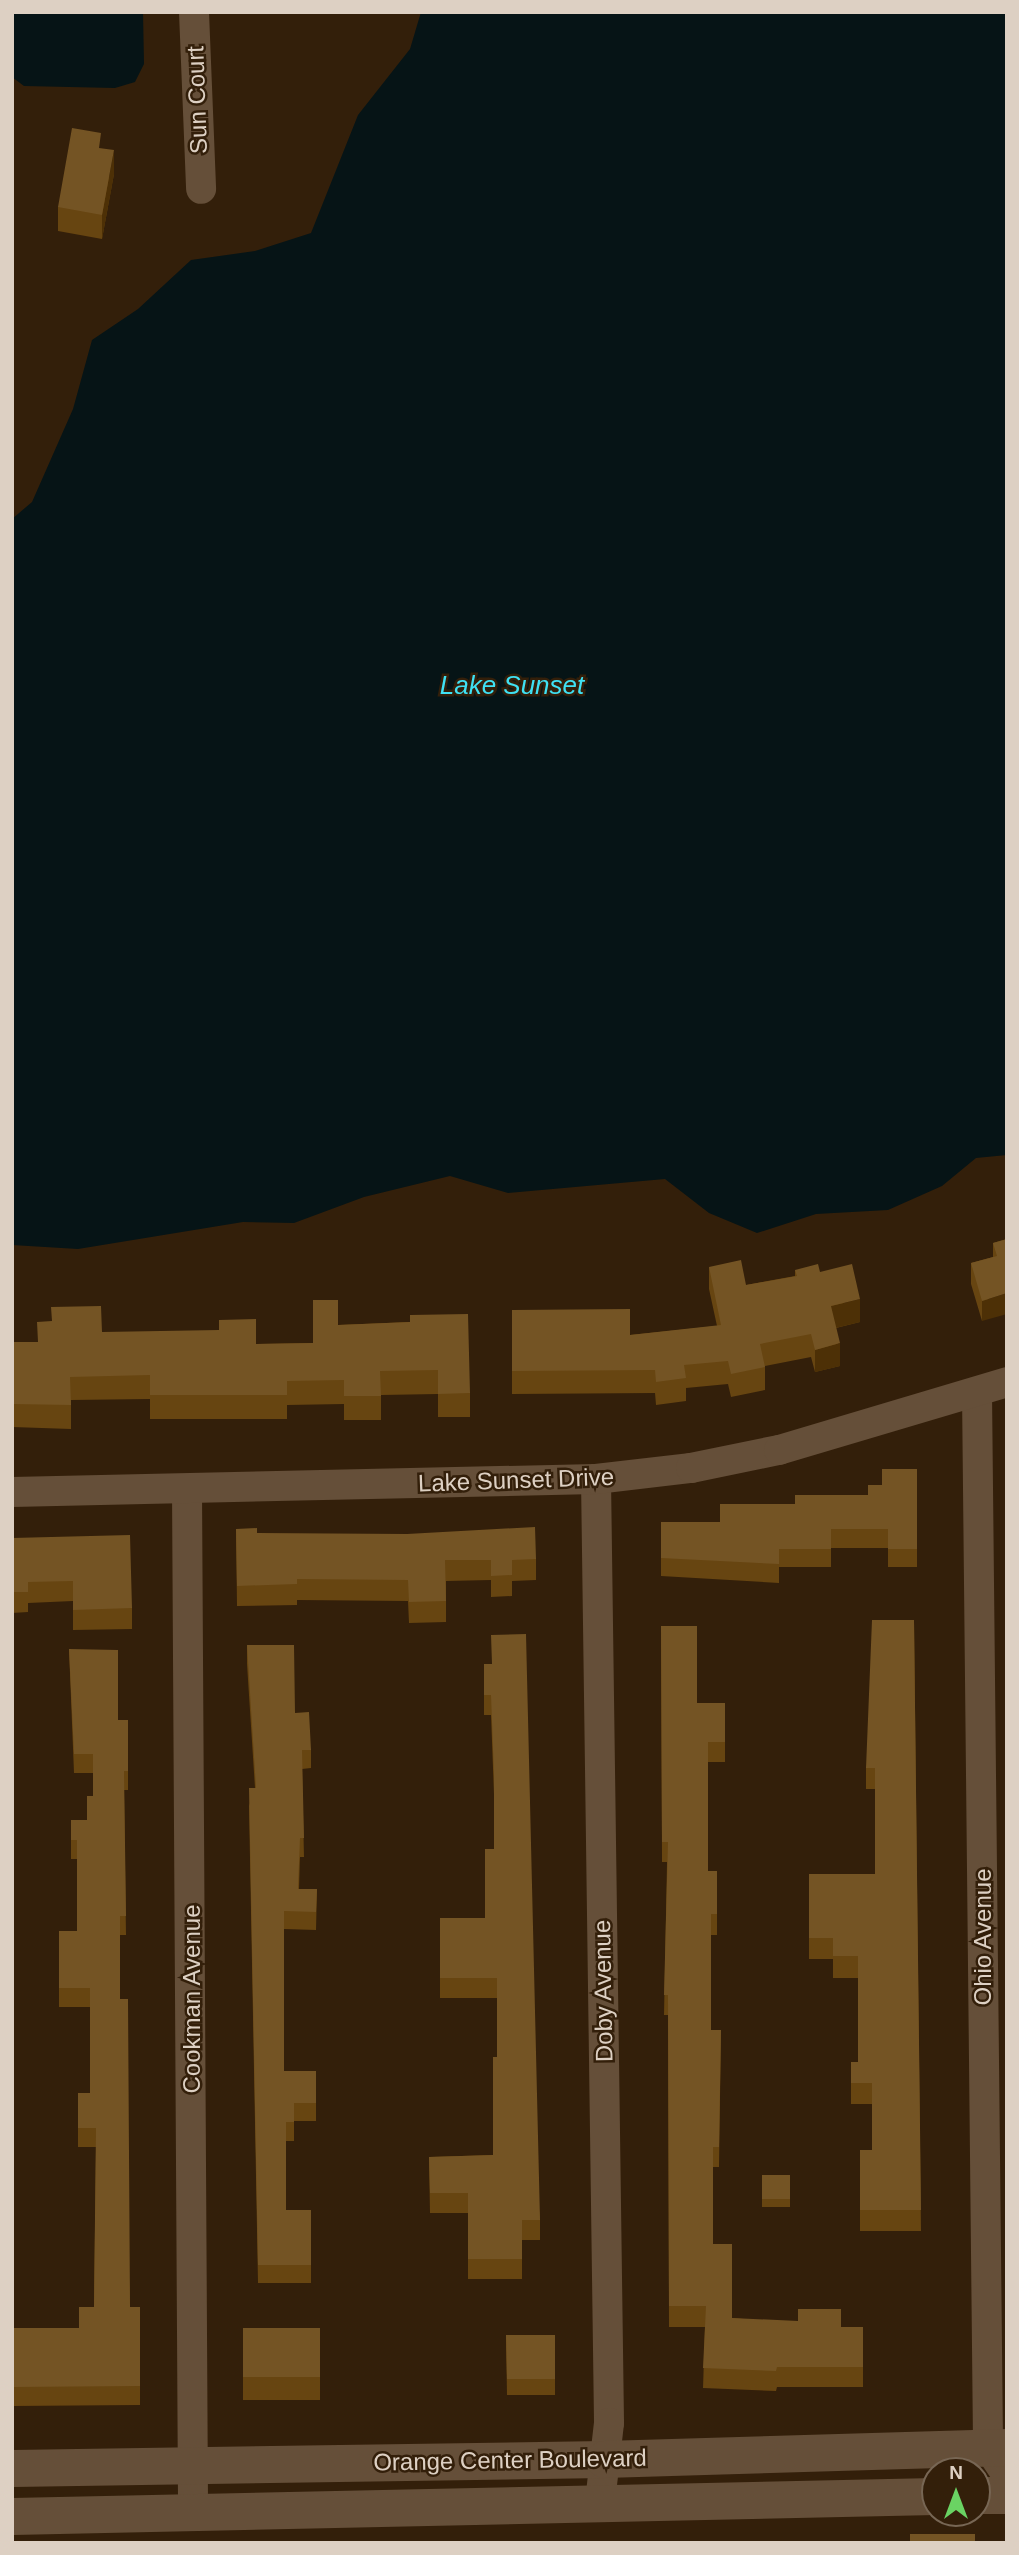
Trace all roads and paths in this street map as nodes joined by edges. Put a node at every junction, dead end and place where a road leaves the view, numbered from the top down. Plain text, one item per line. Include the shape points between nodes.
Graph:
1 (194, 12) edge
2 (201, 188) dead end
3 (1007, 1382) edge
4 (977, 1392) junction
5 (596, 1479) junction
6 (187, 1489) junction
7 (12, 1492) edge
8 (995, 1859) edge
9 (1000, 2457) edge
10 (604, 2459) junction
11 (195, 2463) junction
12 (12, 2468) edge
13 (921, 2496) edge
14 (600, 2502) junction
15 (193, 2509) junction
16 (12, 2516) edge

1 - 2 street, Sun Court
3 - 4 street, Lake Sunset Drive
4 - 5 street, Lake Sunset Drive via 779,1450 691,1468
4 - 8 street, Ohio Avenue
5 - 6 street, Lake Sunset Drive
5 - 10 street, Doby Avenue via 609,2423
6 - 7 street, Lake Sunset Drive
6 - 11 street, Cookman Avenue
8 - 9 street, Ohio Avenue
9 - 10 street, Orange Center Boulevard
10 - 11 street, Orange Center Boulevard
10 - 14 street, Doby Avenue
11 - 12 street, Orange Center Boulevard
11 - 15 street, Cookman Avenue
13 - 14 street, Orange Center Boulevard
14 - 15 street, Orange Center Boulevard
15 - 16 street, Orange Center Boulevard

